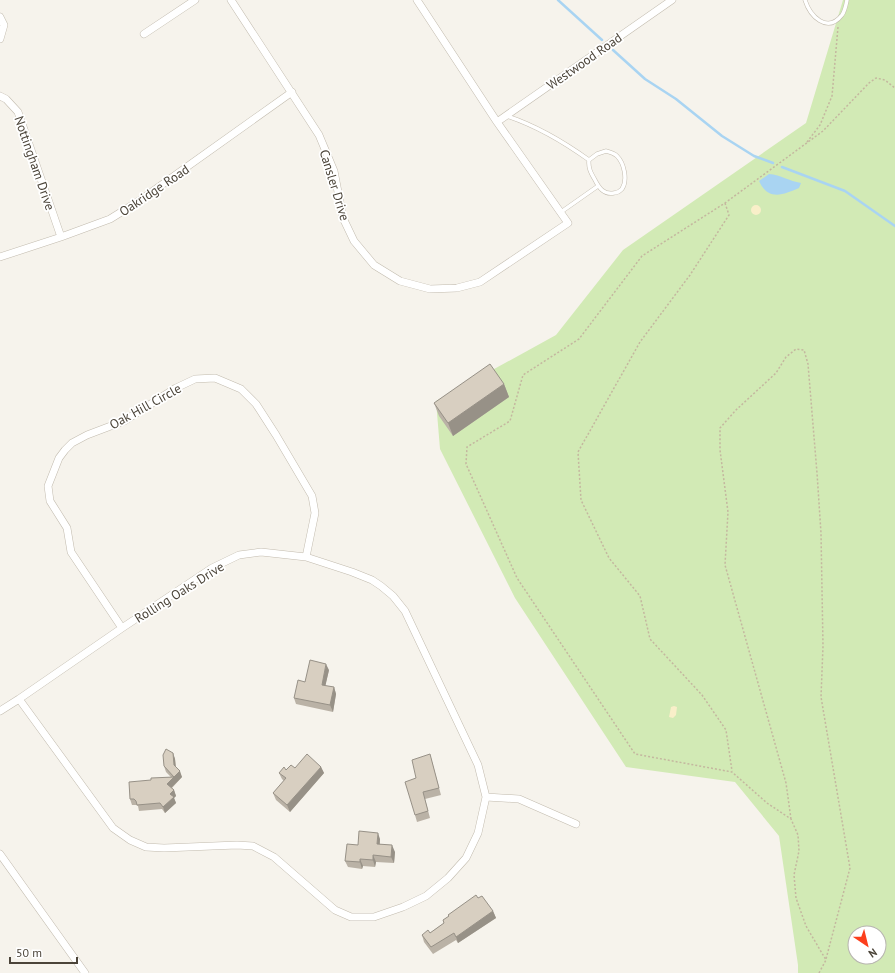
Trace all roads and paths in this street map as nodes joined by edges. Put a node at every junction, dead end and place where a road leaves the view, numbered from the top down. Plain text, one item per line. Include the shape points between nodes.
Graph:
1 (195, 0) edge
2 (231, 0) edge
3 (417, 0) edge
4 (672, 0) edge
5 (805, 0) edge
6 (847, 0) edge
7 (0, 17) edge
8 (839, 22) dead end
9 (144, 34) dead end
10 (0, 39) edge
11 (895, 88) edge
12 (292, 92) junction
13 (0, 96) edge
14 (506, 116) junction
15 (497, 122) junction
16 (806, 144) junction
17 (589, 160) junction
18 (598, 186) junction
19 (725, 203) junction
20 (561, 212) junction
21 (61, 237) junction
22 (0, 257) edge
23 (306, 557) junction
24 (122, 628) junction
25 (19, 700) junction
26 (0, 711) edge
27 (732, 772) junction
28 (486, 796) junction
29 (791, 819) junction
30 (576, 824) dead end
31 (0, 854) edge
32 (826, 960) junction
33 (86, 973) edge
34 (819, 973) edge

1 - 9 street
2 - 12 street, Cansler Drive
3 - 15 street
4 - 14 street, Westwood Road
5 - 6 lane via 807,8 815,17 828,24 834,23 842,15
7 - 10 street via 4,26
8 - 16 path via 832,96 820,126
11 - 16 path via 885,80 876,78 823,131
12 - 20 street, Cansler Drive via 320,136 334,171 343,218 354,241 374,265 400,281 430,289 457,288 480,282 568,223
12 - 21 street, Oakridge Road via 139,201 110,218
13 - 21 street, Nottingham Drive via 18,112
14 - 15 street, Westwood Road
14 - 17 lane via 547,133
15 - 20 street
16 - 19 path
17 - 18 lane via 590,171
17 - 18 lane via 606,151 616,155 621,162 624,173 622,189 609,194
18 - 20 lane
19 - 27 path via 729,215 690,275 640,342 578,452 581,500 609,558 640,596 650,639 702,695 726,730
19 - 27 path via 642,256 579,339 523,375 510,420 467,448 466,464 517,578 636,754
21 - 22 street, Oakridge Road
23 - 24 street, Rolling Oaks Drive via 262,552 240,555 212,568
23 - 24 street, Oak Hill Circle via 315,513 312,496 276,435 256,404 241,389 215,378 195,379 124,421 72,443 59,458 48,486 50,501 67,528 71,552
23 - 28 street, Rolling Oaks Drive via 372,580 393,596 405,611 478,765
24 - 25 street, Rolling Oaks Drive
25 - 26 street, Rolling Oaks Drive
25 - 28 street, Rolling Oaks Drive via 113,828 130,840 146,847 164,848 253,846 274,857 335,910 351,917 374,917 402,907 426,896 448,878 466,858 478,833
27 - 29 path via 767,803
28 - 30 street via 519,799
29 - 32 path via 798,835 799,851 794,875 796,898 806,926
29 - 32 path via 786,783 725,565 728,512 720,450 720,428 776,373 786,357 796,349 804,350 808,364 817,473 821,533 821,697 850,868
31 - 33 street
32 - 34 path

